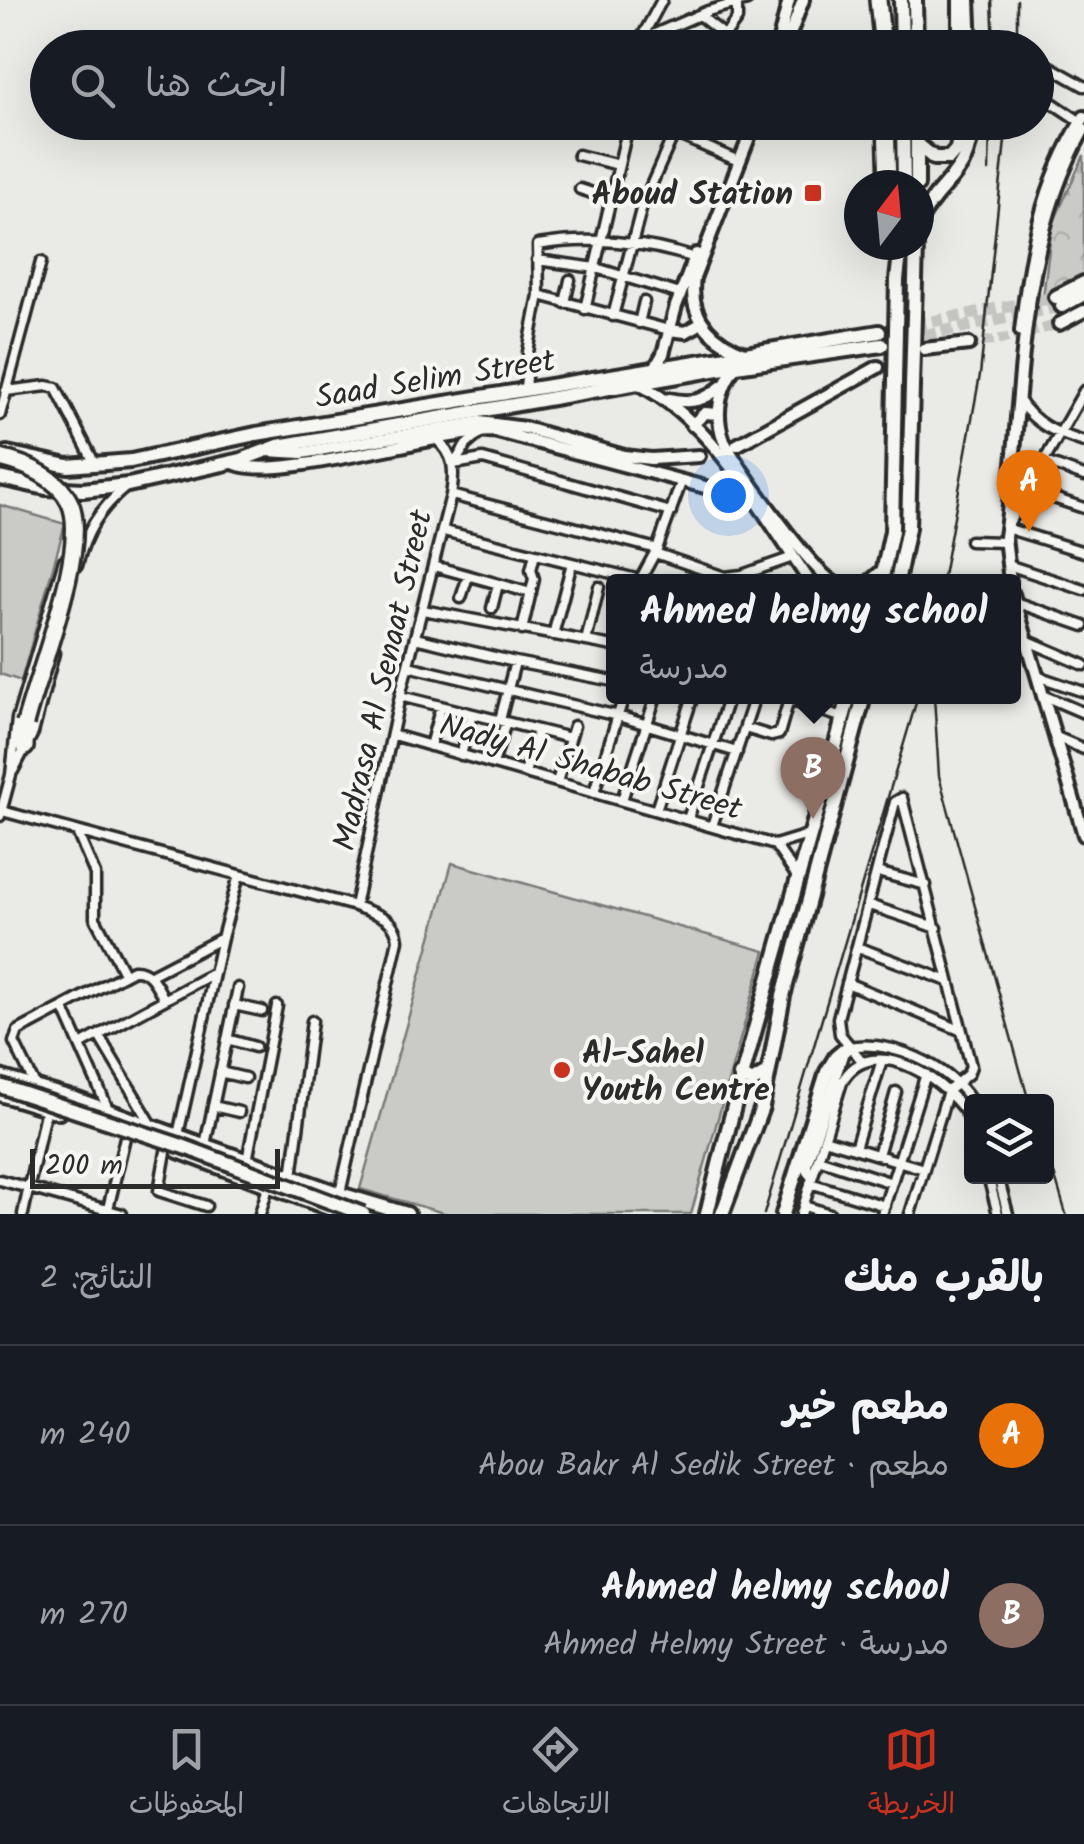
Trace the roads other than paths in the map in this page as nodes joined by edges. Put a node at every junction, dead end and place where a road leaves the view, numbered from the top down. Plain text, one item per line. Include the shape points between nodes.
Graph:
1 (662, 0) edge
2 (789, 0) edge
3 (803, 0) edge
4 (878, 0) edge
5 (901, 0) edge
6 (915, 0) edge
7 (960, 0) edge
8 (968, 0) edge
9 (742, 1) edge
10 (699, 15) junction
11 (647, 30) edge
12 (669, 30) edge
13 (718, 30) edge
14 (727, 30) edge
15 (782, 30) edge
16 (792, 30) edge
17 (881, 30) edge
18 (902, 30) edge
19 (916, 30) edge
20 (960, 30) edge
21 (969, 30) edge
22 (1054, 69) edge
23 (1084, 86) edge
24 (1054, 104) edge
25 (1083, 123) edge
26 (625, 140) edge
27 (671, 140) edge
28 (689, 140) edge
29 (747, 140) edge
30 (887, 140) edge
31 (903, 140) edge
32 (917, 140) edge
33 (959, 140) edge
34 (971, 140) edge
35 (917, 144) junction
36 (578, 155) dead end
37 (619, 165) junction
38 (739, 166) junction
39 (888, 170) edge
40 (904, 170) edge
41 (917, 170) edge
42 (580, 189) dead end
43 (934, 198) edge
44 (611, 199) junction
45 (601, 242) junction
46 (632, 243) junction
47 (695, 258) junction
48 (537, 260) junction
49 (900, 260) edge
50 (916, 260) edge
51 (41, 262) dead end
52 (596, 268) junction
53 (623, 276) junction
54 (570, 280) dead end
55 (1084, 283) edge
56 (539, 294) junction
57 (680, 294) junction
58 (1084, 294) edge
59 (644, 302) dead end
60 (565, 303) junction
61 (585, 309) junction
62 (1084, 311) edge
63 (612, 316) junction
64 (639, 322) junction
65 (702, 323) junction
66 (1058, 324) tunnel mouth
67 (669, 330) junction
68 (969, 344) tunnel mouth
69 (924, 349) dead end
70 (748, 355) junction
71 (736, 366) junction
72 (878, 367) dead end
73 (653, 372) junction
74 (639, 384) junction
75 (724, 384) junction
76 (6, 390) junction
77 (1084, 391) edge
78 (525, 392) junction
79 (663, 398) junction
80 (1019, 400) junction
81 (1, 403) edge
82 (718, 414) junction
83 (0, 415) edge
84 (692, 425) junction
85 (483, 431) junction
86 (256, 434) junction
87 (1061, 434) junction
88 (435, 438) junction
89 (1084, 442) edge
90 (737, 445) dead end
91 (203, 446) junction
92 (265, 450) junction
93 (0, 455) edge
94 (699, 456) dead end
95 (232, 462) junction
96 (1045, 462) junction
97 (94, 464) junction
98 (454, 464) junction
99 (208, 466) junction
100 (1084, 476) edge
101 (0, 478) edge
102 (682, 480) junction
103 (128, 485) junction
104 (46, 488) junction
105 (1029, 490) junction
106 (452, 495) junction
107 (754, 500) junction
108 (1084, 508) edge
109 (671, 512) junction
110 (1006, 528) junction
111 (444, 531) junction
112 (970, 541) dead end
113 (1004, 542) junction
114 (656, 551) junction
115 (1084, 552) edge
116 (535, 554) junction
117 (793, 557) junction
118 (572, 563) junction
119 (1006, 564) junction
120 (434, 566) junction
121 (616, 574) edge
122 (643, 574) edge
123 (714, 574) edge
124 (745, 574) edge
125 (805, 574) edge
126 (825, 574) edge
127 (883, 574) edge
128 (898, 574) edge
129 (1008, 574) edge
130 (468, 576) junction
131 (498, 584) junction
132 (599, 587) dead end
133 (1084, 590) edge
134 (531, 593) junction
135 (462, 598) dead end
136 (1021, 601) edge
137 (492, 608) dead end
138 (423, 610) junction
139 (1021, 622) edge
140 (1084, 626) edge
141 (522, 630) junction
142 (554, 636) junction
143 (415, 638) junction
144 (1026, 640) junction
145 (586, 642) junction
146 (606, 645) edge
147 (515, 662) junction
148 (1084, 665) edge
149 (408, 666) junction
150 (1036, 676) junction
151 (606, 680) edge
152 (508, 692) junction
153 (1084, 692) edge
154 (1042, 695) junction
155 (400, 696) junction
156 (622, 704) edge
157 (654, 704) edge
158 (691, 704) edge
159 (727, 704) edge
160 (753, 704) edge
161 (788, 704) edge
162 (806, 704) edge
163 (847, 704) edge
164 (862, 704) edge
165 (441, 706) junction
166 (1084, 713) edge
167 (472, 714) junction
168 (618, 716) junction
169 (843, 718) junction
170 (503, 721) junction
171 (647, 725) junction
172 (574, 726) dead end
173 (20, 728) junction
174 (745, 728) junction
175 (4, 729) dead end
176 (538, 730) junction
177 (393, 736) junction
178 (681, 736) junction
179 (1054, 737) junction
180 (570, 738) junction
181 (713, 745) junction
182 (430, 746) junction
183 (25, 748) junction
184 (1084, 749) edge
185 (736, 752) junction
186 (461, 754) junction
187 (493, 764) junction
188 (525, 773) junction
189 (11, 775) junction
190 (557, 782) junction
191 (1071, 790) junction
192 (594, 792) junction
193 (1084, 794) edge
194 (622, 800) junction
195 (656, 810) junction
196 (1, 813) edge
197 (688, 820) junction
198 (712, 826) junction
199 (77, 832) junction
200 (812, 833) junction
201 (1084, 835) edge
202 (775, 844) junction
203 (877, 872) junction
204 (240, 875) junction
205 (799, 880) junction
206 (926, 885) junction
207 (869, 904) junction
208 (356, 906) junction
209 (937, 928) junction
210 (222, 938) junction
211 (857, 947) junction
212 (124, 973) junction
213 (214, 973) junction
214 (150, 976) junction
215 (948, 981) junction
216 (847, 983) junction
217 (238, 988) dead end
218 (164, 999) junction
219 (234, 1006) junction
220 (276, 1006) dead end
221 (63, 1007) junction
222 (262, 1011) dead end
223 (312, 1021) dead end
224 (960, 1030) junction
225 (99, 1036) junction
226 (227, 1039) junction
227 (82, 1044) junction
228 (255, 1046) dead end
229 (848, 1047) junction
230 (882, 1060) junction
231 (862, 1061) junction
232 (220, 1072) junction
233 (768, 1072) junction
234 (926, 1074) junction
235 (740, 1075) junction
236 (0, 1077) edge
237 (245, 1078) dead end
238 (956, 1082) junction
239 (0, 1086) edge
240 (36, 1087) junction
241 (948, 1091) junction
242 (896, 1092) dead end
243 (0, 1094) edge
244 (966, 1094) edge
245 (213, 1106) junction
246 (46, 1108) junction
247 (109, 1111) junction
248 (239, 1112) dead end
249 (964, 1112) edge
250 (152, 1125) junction
251 (727, 1128) junction
252 (754, 1132) junction
253 (126, 1133) junction
254 (178, 1135) junction
255 (824, 1139) junction
256 (205, 1145) junction
257 (167, 1146) junction
258 (855, 1148) junction
259 (878, 1155) junction
260 (818, 1160) junction
261 (247, 1161) junction
262 (899, 1162) junction
263 (924, 1170) junction
264 (297, 1179) junction
265 (0, 1180) edge
266 (810, 1183) junction
267 (892, 1183) junction
268 (991, 1184) edge
269 (268, 1187) junction
270 (30, 1188) junction
271 (340, 1194) junction
272 (298, 1197) junction
273 (206, 1206) dead end
274 (379, 1207) junction
275 (785, 1208) edge
276 (1000, 1208) edge
277 (88, 1209) edge
278 (108, 1210) junction
279 (802, 1210) edge
280 (884, 1210) edge
281 (336, 1213) edge
282 (23, 1214) edge
283 (122, 1214) edge
284 (260, 1214) edge
285 (363, 1214) edge
286 (393, 1214) edge
287 (407, 1214) edge
288 (707, 1214) edge
289 (722, 1214) edge
290 (830, 1214) edge
291 (910, 1214) edge
292 (1008, 1214) edge

1 - 11 street
2 - 15 street
3 - 16 street
4 - 17 highway
5 - 18 main road
6 - 19 main road
7 - 20 main road
8 - 21 main road
9 - 10 street
9 - 14 street
10 - 12 street
10 - 13 street
22 - 23 street
24 - 25 street
25 - 80 street via 1043,227
26 - 37 street
27 - 46 street
28 - 38 street
29 - 38 street
30 - 39 highway
31 - 40 main road
32 - 35 main road
33 - 35 main road via 949,158 934,158
34 - 43 main road via 967,159
35 - 41 main road
36 - 37 street
37 - 44 street
38 - 47 street
38 - 65 street via 694,278
42 - 44 street
44 - 45 street
45 - 46 street
45 - 48 street via 538,244
45 - 52 street
46 - 47 street
46 - 53 street
47 - 57 street
48 - 52 street
48 - 56 street
49 - 127 main road via 892,532
50 - 128 main road via 908,528
51 - 76 street
52 - 53 street
52 - 61 street
53 - 57 street
53 - 63 street
54 - 60 street
55 - 58 main road via 1059,302
56 - 60 street
56 - 78 street
57 - 67 street
59 - 64 street
60 - 61 street
61 - 63 street
62 - 66 street
63 - 64 street
64 - 67 street
65 - 67 street via 686,332
65 - 70 street via 718,342
67 - 73 street
68 - 69 street
70 - 71 main road, Saad Selim Street via 880,338
70 - 73 main road, Saad Selim Street
71 - 74 main road, Saad Selim Street
71 - 75 street
72 - 90 street
73 - 78 main road, Saad Selim Street
74 - 79 street
74 - 92 main road, Saad Selim Street
75 - 79 street via 695,402
75 - 82 street
76 - 81 street
76 - 97 street via 56,388
77 - 87 street
78 - 86 main road, Saad Selim Street
79 - 84 street
80 - 87 street via 1030,418
80 - 110 street
81 - 83 street
82 - 84 street via 705,413
82 - 126 street via 729,451
84 - 107 street
85 - 88 street, Saad Selim Street
85 - 98 street
85 - 102 street, Saad Selim Street
86 - 91 main road, Saad Selim Street
86 - 92 main road
87 - 89 street
87 - 96 street
88 - 95 street, Saad Selim Street via 291,466 250,469
88 - 98 street
91 - 97 main road, Saad Selim Street
91 - 99 main road
92 - 94 street via 302,453 480,422 624,456
92 - 95 main road, Saad Selim Street
93 - 97 main road, Saad Selim Street
93 - 173 highway, bridge via 50,480 74,516 73,555
95 - 99 main road, Saad Selim Street
96 - 100 street
96 - 105 street
98 - 106 street, Madrasa Al Senaat Street
98 - 109 street via 483,459
99 - 103 main road, Saad Selim Street
101 - 104 main road, Saad Selim Street
102 - 107 street, Saad Selim Street
102 - 109 street
103 - 104 main road, Saad Selim Street
103 - 183 street via 98,514 82,547
104 - 173 street via 68,516 69,544
105 - 108 street
105 - 110 street
106 - 111 street, Madrasa Al Senaat Street
106 - 114 street
107 - 117 street
109 - 114 street
110 - 113 street
110 - 115 street
111 - 116 street
111 - 120 street, Madrasa Al Senaat Street
112 - 113 street
113 - 119 street
114 - 122 street
114 - 123 street
116 - 118 street
116 - 134 street
117 - 124 street
117 - 125 street
118 - 121 street
118 - 142 street
119 - 129 street
119 - 133 street
120 - 130 street
120 - 138 street, Madrasa Al Senaat Street
130 - 131 street
130 - 135 street
131 - 134 street
131 - 137 street
132 - 145 street
134 - 141 street
136 - 140 street
138 - 141 street
138 - 143 street, Madrasa Al Senaat Street
139 - 144 street
141 - 142 street
142 - 145 street
143 - 147 street
143 - 149 street, Madrasa Al Senaat Street
144 - 148 street
144 - 150 street
145 - 146 street
147 - 151 street
147 - 152 street
149 - 152 street
149 - 155 street, Madrasa Al Senaat Street
150 - 153 street
150 - 154 street
152 - 168 street
152 - 170 street
154 - 166 street
154 - 179 street
155 - 165 street
155 - 177 street, Madrasa Al Senaat Street
156 - 168 street
157 - 171 street
158 - 178 street
159 - 181 street
160 - 174 street
161 - 174 street via 779,734
162 - 169 street
163 - 169 main road
164 - 233 main road via 782,996
165 - 167 street
165 - 182 street
167 - 170 street
167 - 186 street
168 - 171 street
168 - 192 street
169 - 200 main road
170 - 176 street
170 - 187 street
171 - 178 street
171 - 194 street
172 - 180 street
173 - 175 street
173 - 183 highway
173 - 189 street
174 - 185 street
176 - 180 street
176 - 188 street
177 - 182 street, Nady Al Shabab Street
177 - 208 street, Madrasa Al Senaat Street
178 - 181 street
178 - 195 street
179 - 184 street
179 - 191 street
180 - 190 street
181 - 185 street
181 - 197 street
182 - 186 street, Nady Al Shabab Street
183 - 189 street
185 - 198 street
186 - 187 street, Nady Al Shabab Street
187 - 188 street, Nady Al Shabab Street
188 - 190 street, Nady Al Shabab Street
189 - 196 street
190 - 192 street, Nady Al Shabab Street
191 - 193 street
191 - 201 street
192 - 194 street, Nady Al Shabab Street
194 - 195 street, Nady Al Shabab Street
195 - 197 street, Nady Al Shabab Street
196 - 199 street
197 - 198 street, Nady Al Shabab Street
198 - 202 street, Nady Al Shabab Street
199 - 204 street
199 - 212 street via 95,874 95,918
200 - 202 street, Nady Al Shabab Street
200 - 205 main road
202 - 205 street, Nady Al Shabab Street
203 - 206 street
203 - 206 street via 896,800 904,800
203 - 207 street
204 - 208 street
204 - 210 street
205 - 235 main road
206 - 209 street
207 - 209 street
207 - 211 street
208 - 271 street via 394,924 398,940
209 - 215 street
210 - 213 street
210 - 214 street
211 - 215 street
211 - 216 street
212 - 214 street
212 - 221 street
213 - 218 street
213 - 254 street
214 - 218 street
215 - 224 street
216 - 224 street
216 - 229 street via 838,1025
217 - 219 street
218 - 225 street
219 - 222 street
219 - 226 street
220 - 261 street
221 - 227 street
221 - 240 street via 14,1038
223 - 264 street
224 - 238 street via 971,1066
225 - 227 street
225 - 250 street
226 - 228 street
226 - 232 street
227 - 247 street
229 - 231 street
229 - 238 street via 922,1060
229 - 266 street via 809,1158
229 - 275 main road via 828,1072
230 - 231 street
230 - 234 street
230 - 258 street
231 - 255 street via 842,1082
232 - 237 street
232 - 245 street
233 - 235 main road via 752,1082
233 - 252 main road
234 - 241 street
234 - 262 street
235 - 251 main road
236 - 240 main road
238 - 241 street
238 - 244 street
239 - 285 main road, bridge
240 - 247 main road
241 - 249 street
241 - 263 street
242 - 259 street
243 - 246 main road
245 - 248 street
245 - 256 street
246 - 253 main road
246 - 270 street
247 - 250 main road
250 - 254 main road
251 - 252 main road via 742,1120
251 - 288 main road
252 - 289 main road
253 - 257 main road
253 - 278 street
254 - 256 main road
255 - 258 street
255 - 260 street
256 - 261 main road
257 - 269 main road
257 - 273 street via 159,1191
258 - 259 street
259 - 262 street
260 - 266 street
260 - 267 street
261 - 264 main road
262 - 263 street
262 - 267 street
263 - 291 street
264 - 271 main road
264 - 272 main road
265 - 270 street
266 - 279 street
266 - 280 street
267 - 280 street
268 - 276 street
269 - 272 main road
269 - 284 street
270 - 277 street
270 - 282 street
271 - 274 main road
272 - 281 main road
274 - 286 main road
274 - 287 main road
276 - 292 street
277 - 278 street
278 - 283 street
279 - 290 street

